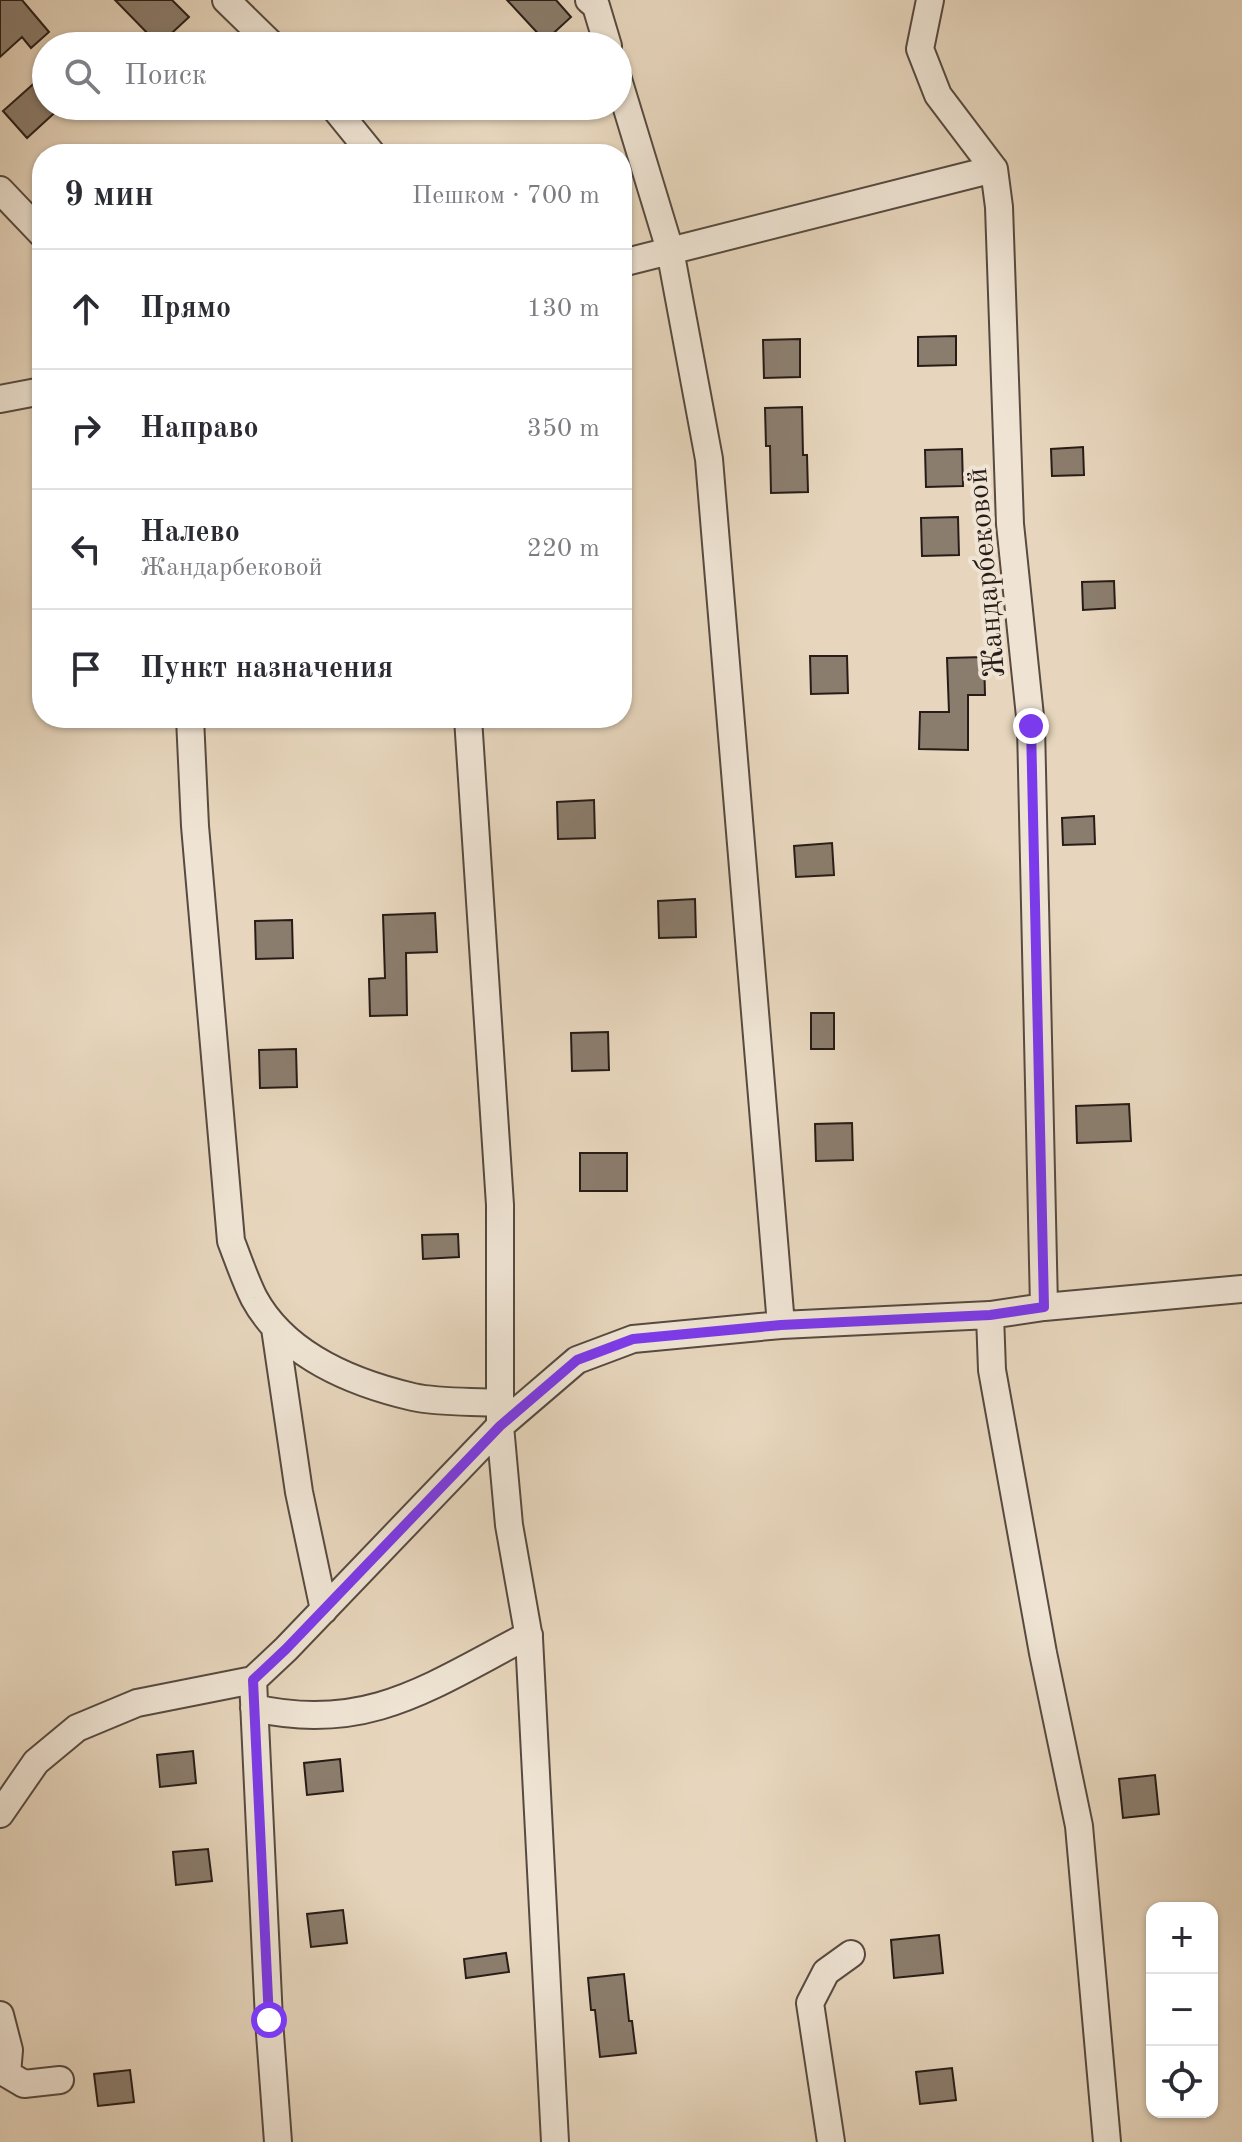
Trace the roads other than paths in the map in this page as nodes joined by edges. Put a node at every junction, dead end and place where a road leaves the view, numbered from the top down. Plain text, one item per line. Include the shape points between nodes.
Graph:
1 (226, 0) edge
2 (930, 0) edge
3 (598, 2) edge
4 (259, 32) edge
5 (605, 32) edge
6 (344, 120) edge
7 (630, 120) edge
8 (364, 144) edge
9 (994, 169) junction
10 (0, 190) edge
11 (32, 224) edge
12 (670, 250) junction
13 (632, 260) edge
14 (32, 393) edge
15 (0, 399) edge
16 (190, 728) edge
17 (469, 728) edge
18 (1242, 1289) edge
19 (1044, 1307) junction
20 (990, 1315) junction
21 (781, 1325) junction
22 (275, 1328) junction
23 (500, 1415) junction
24 (324, 1610) junction
25 (529, 1635) junction
26 (253, 1680) junction
27 (254, 1708) junction
28 (0, 1814) edge
29 (851, 1954) dead end
30 (0, 2015) edge
31 (3, 2075) edge
32 (60, 2080) dead end
33 (278, 2142) edge
34 (555, 2142) edge
35 (831, 2142) edge
36 (1107, 2142) edge

1 - 4 street
2 - 9 street, Жандарбековой via 920,49 938,95
3 - 5 street
6 - 8 street
7 - 12 street
9 - 12 street
9 - 19 street, Жандарбековой via 1010,524 1031,726
10 - 11 street
12 - 13 street
12 - 21 street via 709,459
14 - 15 street
16 - 22 street via 231,1241 254,1298
17 - 23 street via 500,1205
18 - 19 street
19 - 20 street
20 - 21 street
20 - 36 street via 994,1385 1079,1826
21 - 23 street via 633,1339 577,1360
22 - 23 street via 291,1344 345,1375 415,1398
22 - 24 street via 299,1492
23 - 24 street
23 - 25 street via 509,1525
24 - 26 street
25 - 27 street via 399,1702 344,1716 289,1716
25 - 34 street
26 - 27 street
26 - 28 street via 137,1703 77,1728 36,1762
27 - 33 street
29 - 35 street via 826,1972 810,2003
30 - 31 street via 9,2050
31 - 32 street via 24,2084

